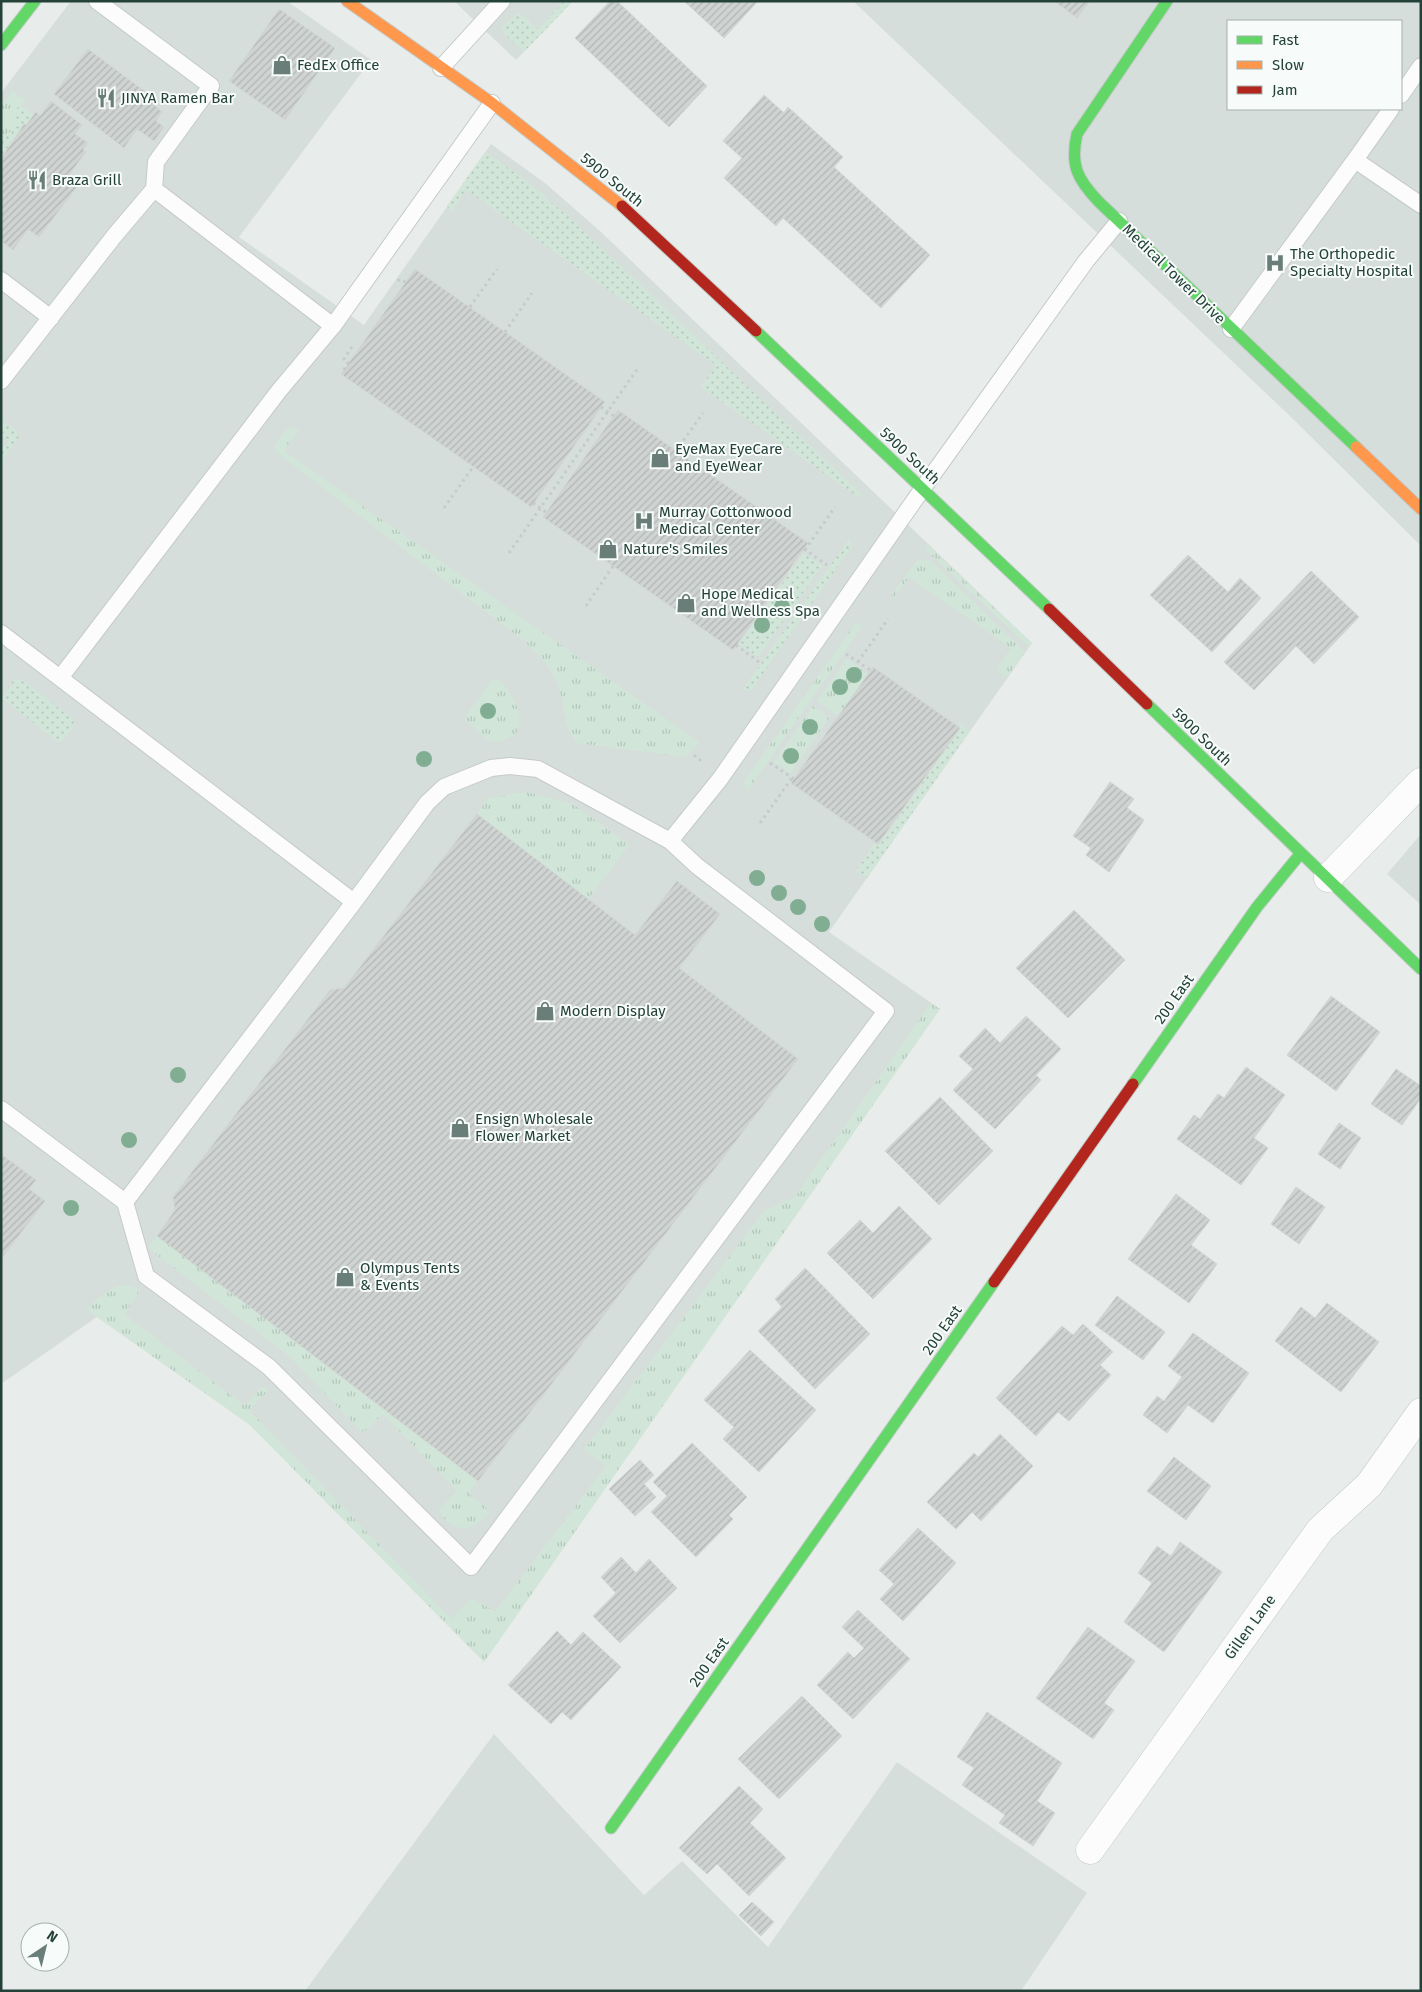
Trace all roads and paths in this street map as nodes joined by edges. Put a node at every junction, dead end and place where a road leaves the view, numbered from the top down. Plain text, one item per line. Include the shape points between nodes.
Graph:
1 (35, 1) edge
2 (98, 1) edge
3 (347, 1) edge
4 (502, 1) edge
5 (1167, 1) edge
6 (1, 45) edge
7 (1421, 66) edge
8 (441, 68) junction
9 (1402, 94) edge
10 (492, 103) junction
11 (1390, 110) edge
12 (1355, 160) junction
13 (154, 189) junction
14 (1421, 205) edge
15 (1119, 221) junction
16 (497, 268) dead end
17 (1, 280) edge
18 (532, 294) dead end
19 (470, 307) dead end
20 (51, 318) junction
21 (333, 326) junction
22 (1231, 329) junction
23 (505, 332) dead end
24 (348, 362) dead end
25 (638, 368) dead end
26 (344, 370) dead end
27 (1, 381) edge
28 (601, 407) dead end
29 (608, 411) junction
30 (702, 413) dead end
31 (614, 416) dead end
32 (676, 451) dead end
33 (473, 467) dead end
34 (923, 488) junction
35 (533, 503) dead end
36 (835, 507) dead end
37 (444, 508) dead end
38 (540, 508) junction
39 (1421, 509) edge
40 (546, 512) dead end
41 (509, 552) dead end
42 (827, 565) dead end
43 (613, 566) dead end
44 (586, 606) dead end
45 (888, 619) dead end
46 (1, 633) edge
47 (736, 645) dead end
48 (846, 654) dead end
49 (759, 662) dead end
50 (858, 662) junction
51 (870, 670) dead end
52 (60, 678) junction
53 (770, 763) dead end
54 (1421, 782) edge
55 (760, 823) dead end
56 (670, 841) junction
57 (1302, 853) junction
58 (1328, 878) junction
59 (354, 902) junction
60 (1421, 970) edge
61 (1, 1109) edge
62 (125, 1202) junction
63 (1421, 1412) edge
64 (611, 1828) dead end
65 (1090, 1850) dead end

1 - 6 street
2 - 13 lane via 212,86 156,162
3 - 8 street, 5900 South
4 - 8 lane
5 - 15 street, Medical Tower Drive via 1081,126 1074,144 1073,164 1080,182
7 - 9 lane
8 - 10 street, 5900 South
10 - 21 lane
10 - 34 street, 5900 South via 619,203
11 - 12 lane
12 - 14 lane
12 - 22 lane
13 - 20 lane
13 - 21 lane
15 - 22 street, Medical Tower Drive
15 - 34 lane via 1086,261
16 - 19 path
17 - 20 lane
18 - 23 path
20 - 27 lane
21 - 52 lane via 278,392
22 - 39 street, Medical Tower Drive
24 - 26 path
25 - 29 path
28 - 29 path
29 - 31 path
29 - 38 path
30 - 32 path
33 - 37 path
34 - 56 lane via 720,779
34 - 57 street, 5900 South
35 - 38 path
36 - 42 path via 804,550
38 - 40 path
38 - 41 path
43 - 44 path
45 - 50 path
46 - 52 lane
47 - 49 path
48 - 50 path
50 - 51 path
52 - 59 lane
53 - 55 path via 793,779
54 - 58 street
56 - 59 lane via 538,769 491,768 444,787 427,803
56 - 62 lane via 697,866 886,1011 471,1567 268,1367 146,1276
57 - 58 street, 5900 South
57 - 64 street, 200 East via 1257,907
58 - 60 street, 5900 South
59 - 62 lane
61 - 62 lane
63 - 65 street, Gillen Lane via 1369,1485 1320,1530

